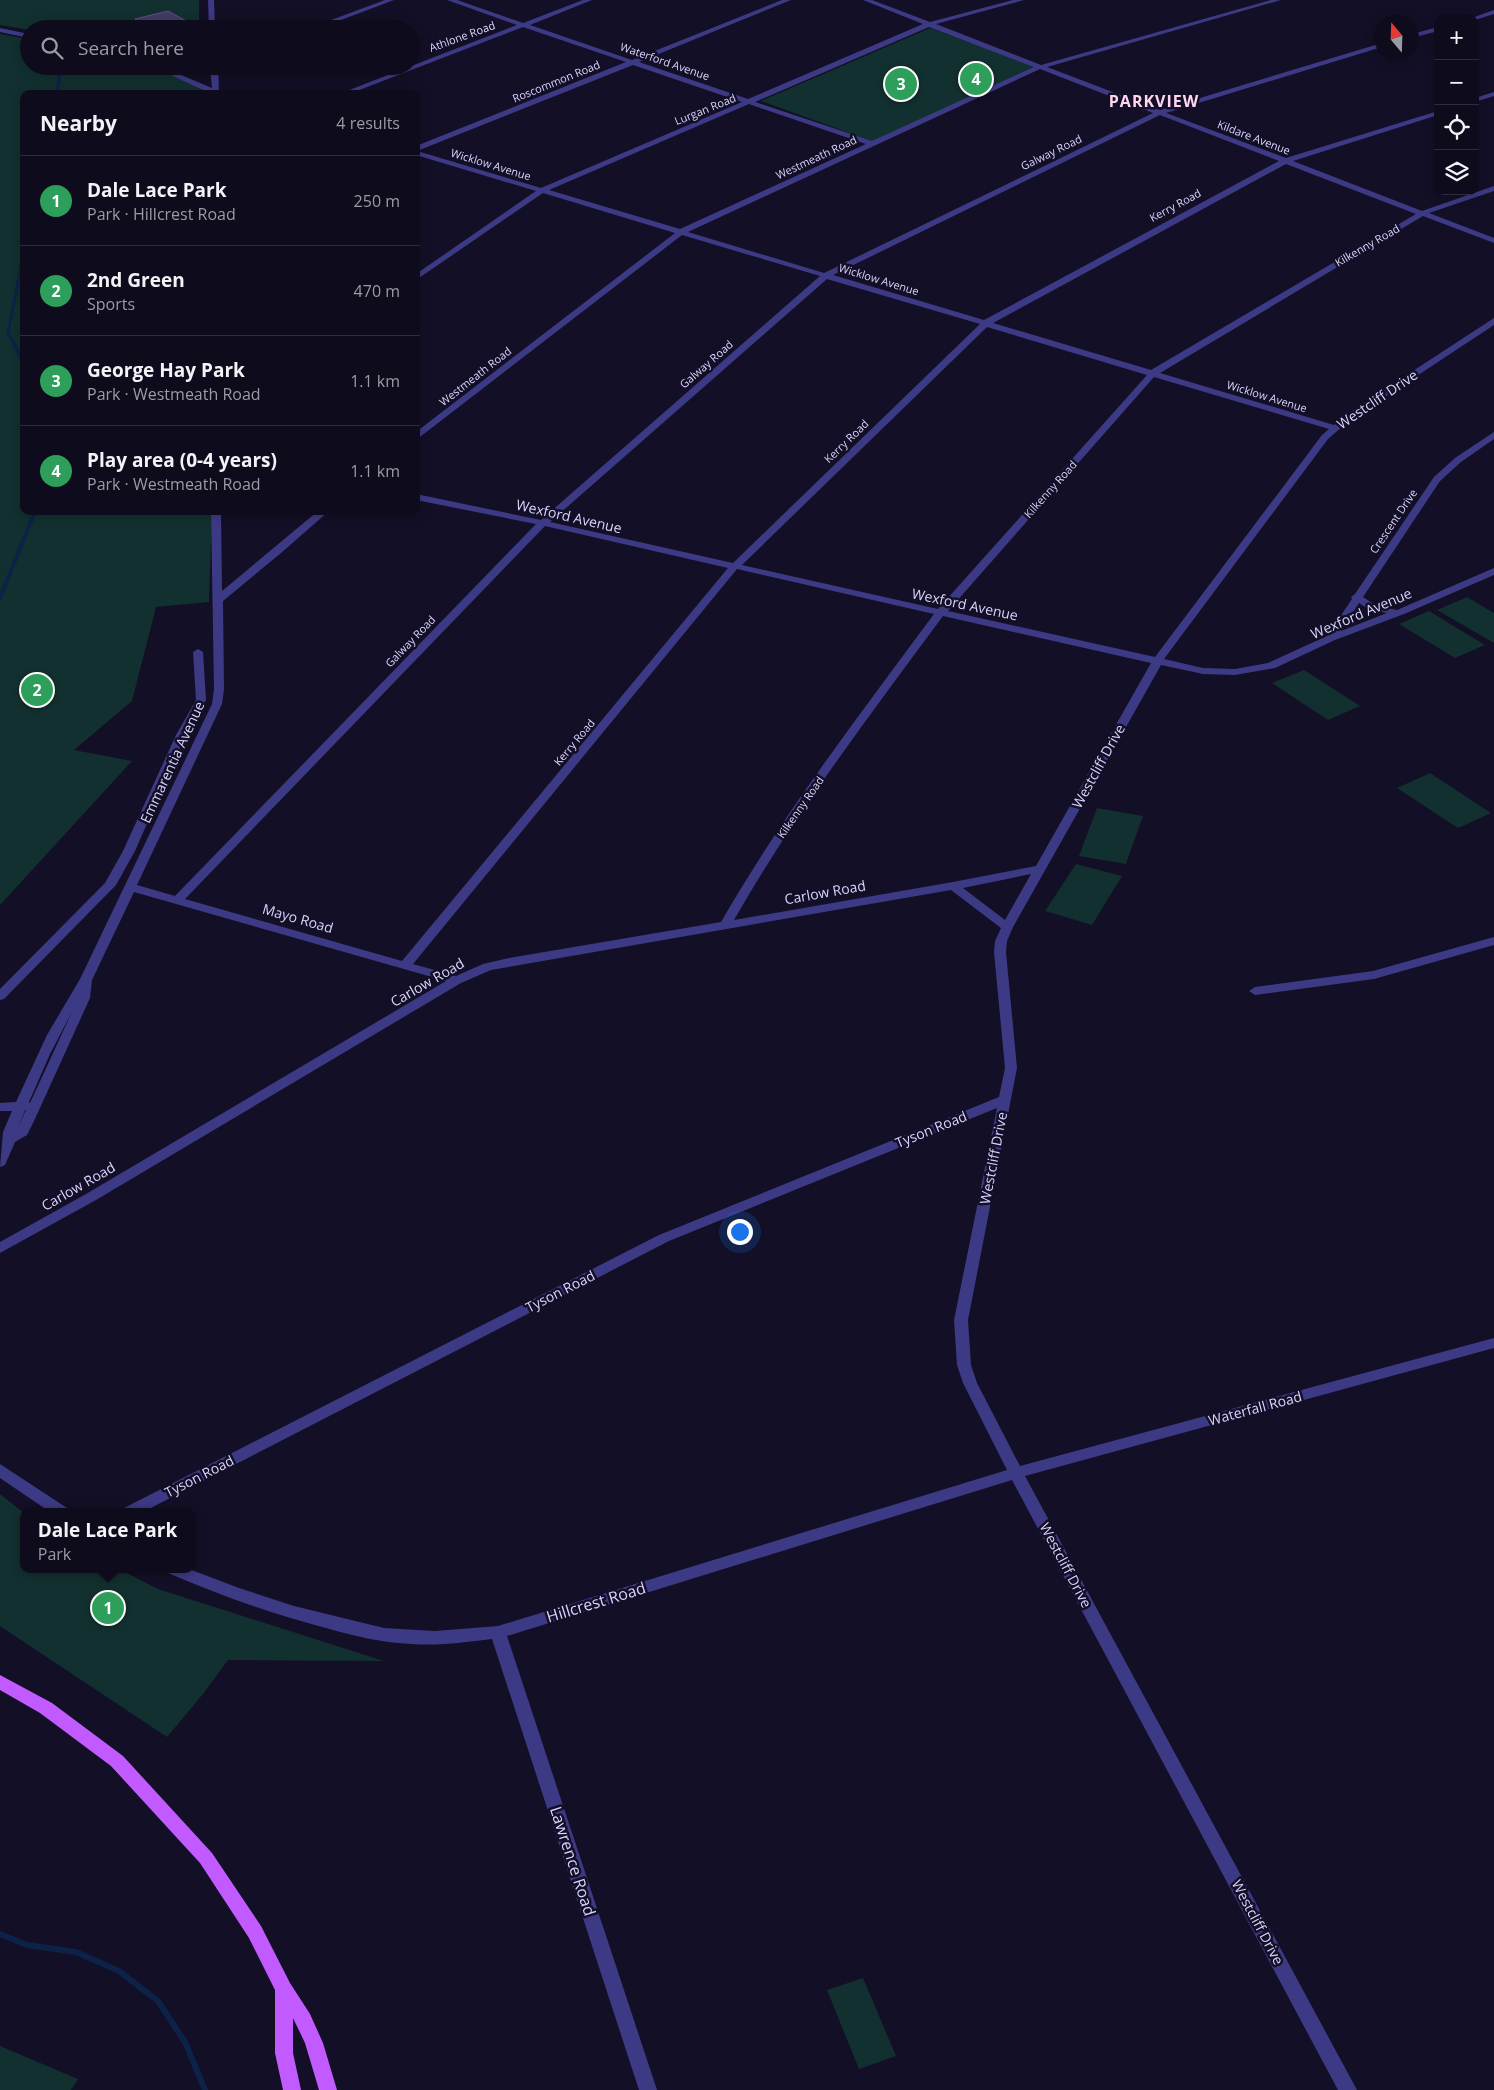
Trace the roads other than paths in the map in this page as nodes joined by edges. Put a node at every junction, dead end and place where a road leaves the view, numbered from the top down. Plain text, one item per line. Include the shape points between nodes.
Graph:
1 (211, 0) edge
2 (391, 0) edge
3 (450, 0) edge
4 (589, 0) edge
5 (788, 0) edge
6 (866, 0) edge
7 (1021, 0) edge
8 (1278, 0) edge
9 (1494, 12) edge
10 (1480, 16) joint
11 (212, 20) edge
12 (335, 20) edge
13 (1494, 23) edge
14 (930, 24) junction
15 (522, 25) junction
16 (0, 30) edge
17 (1434, 30) edge
18 (20, 34) edge
19 (1419, 34) edge
20 (1374, 47) edge
21 (633, 62) junction
22 (420, 64) edge
23 (1040, 67) junction
24 (176, 75) edge
25 (214, 75) edge
26 (392, 75) edge
27 (210, 90) edge
28 (216, 90) edge
29 (352, 90) edge
30 (1494, 94) edge
31 (1479, 99) edge
32 (750, 103) junction
33 (1161, 112) junction
34 (1434, 113) edge
35 (872, 144) junction
36 (420, 147) edge
37 (420, 154) edge
38 (1285, 161) junction
39 (1494, 188) edge
40 (541, 191) junction
41 (1423, 213) junction
42 (682, 232) junction
43 (1494, 241) edge
44 (420, 275) edge
45 (826, 275) junction
46 (1494, 321) edge
47 (986, 323) junction
48 (1153, 373) junction
49 (1334, 428) junction
50 (420, 434) edge
51 (1494, 435) edge
52 (420, 498) edge
53 (216, 515) edge
54 (320, 515) edge
55 (543, 523) junction
56 (734, 567) junction
57 (1494, 571) edge
58 (1356, 597) junction
59 (217, 600) junction
60 (941, 612) junction
61 (1400, 612) junction
62 (1330, 638) junction
63 (198, 652) dead end
64 (1157, 662) junction
65 (1039, 869) junction
66 (954, 886) junction
67 (130, 887) junction
68 (178, 900) junction
69 (725, 925) junction
70 (1006, 927) junction
71 (1494, 941) edge
72 (406, 964) junction
73 (86, 980) junction
74 (457, 980) junction
75 (1256, 991) dead end
76 (0, 996) edge
77 (1004, 1100) junction
78 (21, 1105) junction
79 (35, 1106) junction
80 (0, 1107) edge
81 (10, 1139) junction
82 (0, 1162) edge
83 (0, 1248) edge
84 (1494, 1343) edge
85 (0, 1470) edge
86 (1016, 1473) junction
87 (56, 1508) edge
88 (137, 1508) edge
89 (182, 1573) edge
90 (498, 1632) junction
91 (0, 1682) edge
92 (284, 1989) junction
93 (1348, 2088) edge
94 (292, 2090) edge
95 (328, 2090) edge
96 (648, 2090) edge

1 - 11 street
2 - 12 street
3 - 15 street, Waterford Avenue
4 - 15 street, Athlone Road
5 - 21 street, Roscommon Road
6 - 14 street, Kildare Avenue
7 - 14 street, Lurgan Road
8 - 23 street, Westmeath Road
9 - 10 street
10 - 13 street
14 - 23 street, Kildare Avenue
14 - 32 street, Lurgan Road
15 - 21 street, Waterford Avenue
15 - 22 street, Athlone Road
16 - 18 street
17 - 19 street
20 - 33 street, Galway Road
21 - 32 street, Waterford Avenue
21 - 36 street, Roscommon Road
23 - 33 street, Kildare Avenue
23 - 35 street, Westmeath Road
24 - 27 street
25 - 28 street
26 - 29 street, Athlone Road
30 - 31 street
32 - 35 street, Waterford Avenue
32 - 40 street, Lurgan Road
33 - 38 street, Kildare Avenue
33 - 45 street, Galway Road
34 - 38 street, Kerry Road
35 - 42 street, Westmeath Road
37 - 40 street, Wicklow Avenue
38 - 41 street, Kildare Avenue
38 - 47 street, Kerry Road
39 - 41 street, Kilkenny Road
40 - 42 street, Wicklow Avenue
40 - 44 street, Lurgan Road
41 - 43 street, Kildare Avenue
41 - 48 street, Kilkenny Road
42 - 45 street, Wicklow Avenue
42 - 50 street, Westmeath Road
45 - 47 street, Wicklow Avenue
45 - 55 street, Galway Road
46 - 49 street, Westcliff Drive
47 - 48 street, Wicklow Avenue
47 - 56 street, Kerry Road
48 - 49 street, Wicklow Avenue
48 - 60 street, Kilkenny Road
49 - 64 street, Westcliff Drive
51 - 58 street, Crescent Drive via 1437,479
52 - 55 street, Wexford Avenue
53 - 59 street, Emmarentia Avenue
54 - 59 street
55 - 56 street, Wexford Avenue
55 - 68 street, Galway Road
56 - 60 street, Wexford Avenue
56 - 72 street, Kerry Road
57 - 61 street, Wexford Avenue
58 - 61 street via 1378,610
58 - 62 street, Crescent Drive
59 - 67 street, Emmarentia Avenue via 220,689 217,704
60 - 64 street, Wexford Avenue
60 - 69 street, Kilkenny Road via 849,736 755,873
61 - 62 street, Wexford Avenue
62 - 64 street, Wexford Avenue via 1271,666 1244,672 1203,671
63 - 76 street via 201,700 110,885
64 - 65 street, Westcliff Drive
65 - 66 street, Carlow Road
65 - 70 street, Westcliff Drive
66 - 69 street, Carlow Road
66 - 70 street
67 - 68 street, Mayo Road
67 - 73 street, Emmarentia Avenue
68 - 72 street, Mayo Road
69 - 74 street, Carlow Road via 509,962 478,970
70 - 77 street, Westcliff Drive via 1000,952 1011,1068
71 - 75 street via 1374,975
72 - 74 street, Mayo Road
73 - 78 street, Emmarentia Avenue via 73,997
73 - 79 street, Emmarentia Avenue via 84,998
74 - 83 street, Carlow Road
77 - 86 street, Westcliff Drive via 960,1320 964,1365 970,1383
77 - 88 street, Tyson Road via 664,1238
78 - 79 street
78 - 80 street
78 - 81 street, Emmarentia Avenue via 9,1132
79 - 81 street, Emmarentia Avenue via 22,1132
81 - 82 street, Emmarentia Avenue
84 - 86 street, Waterfall Road
85 - 87 street
86 - 90 street, Hillcrest Road
86 - 93 street, Westcliff Drive
89 - 90 street, Hillcrest Road via 218,1589 359,1630 414,1638
90 - 96 street, Lawrence Road
91 - 92 main road via 46,1708 85,1736 117,1761 143,1788 206,1858 254,1932
92 - 94 main road via 284,2053
92 - 95 main road via 304,2020

